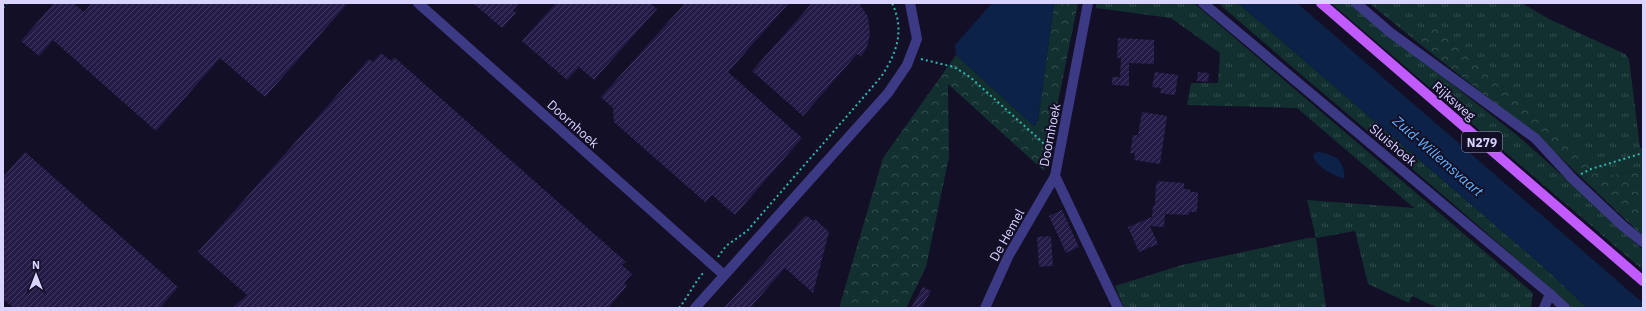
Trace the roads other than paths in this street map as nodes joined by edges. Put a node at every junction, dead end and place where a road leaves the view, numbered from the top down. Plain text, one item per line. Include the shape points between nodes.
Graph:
1 (418, 3) edge
2 (910, 3) edge
3 (1088, 3) edge
4 (1203, 3) edge
5 (1321, 3) edge
6 (1356, 3) edge
7 (1055, 176) junction
8 (1643, 242) edge
9 (724, 275) junction
10 (1643, 281) edge
11 (1550, 294) junction
12 (695, 308) edge
13 (985, 308) edge
14 (1118, 308) edge
15 (1544, 308) edge
16 (1565, 308) edge

1 - 9 street, Doornhoek
2 - 9 street via 917,39 907,65 888,93
3 - 7 street, Doornhoek
4 - 11 street, Sluishoek
5 - 10 main road, Rijksweg / N279
6 - 8 street, Rijksweg via 1391,33 1535,138 1573,179
7 - 13 street, De Hemel via 1009,255
7 - 14 street, Doornhoek
9 - 12 street
11 - 15 street
11 - 16 street, Sluishoek

